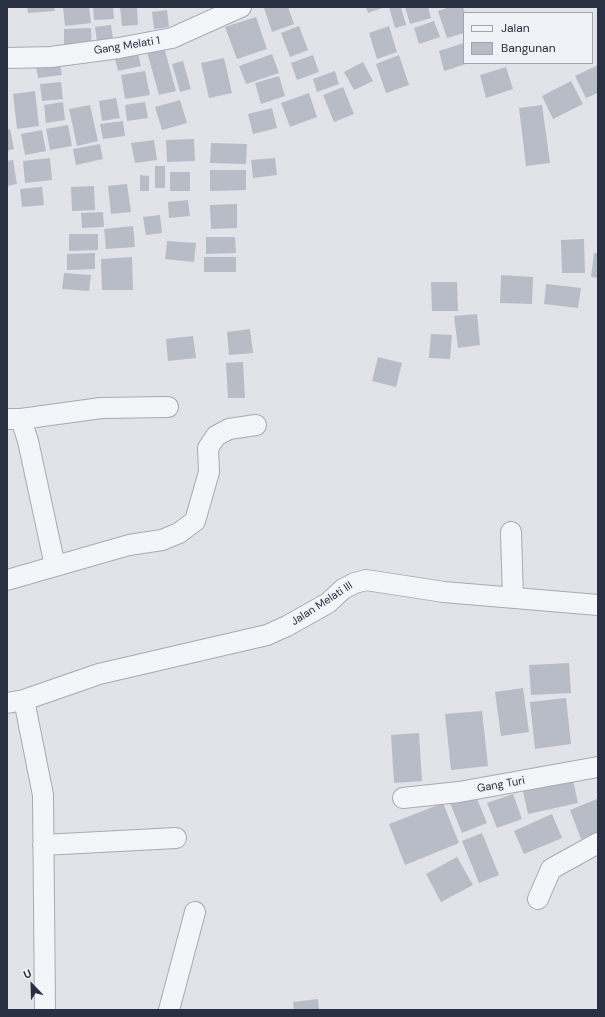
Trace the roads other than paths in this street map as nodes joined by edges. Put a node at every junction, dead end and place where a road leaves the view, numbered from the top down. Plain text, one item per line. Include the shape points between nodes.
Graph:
1 (241, 7) edge
2 (7, 58) edge
3 (168, 407) dead end
4 (14, 419) edge
5 (256, 425) dead end
6 (511, 532) dead end
7 (55, 566) junction
8 (7, 580) edge
9 (513, 598) junction
10 (598, 605) edge
11 (16, 701) edge
12 (598, 767) edge
13 (403, 798) dead end
14 (176, 838) dead end
15 (598, 843) edge
16 (44, 845) junction
17 (538, 899) dead end
18 (195, 912) dead end
19 (45, 1010) edge
20 (169, 1010) edge

1 - 2 street, Gang Melati 1 via 172,38 51,57
3 - 4 street via 101,408
4 - 7 street via 28,441
5 - 7 street via 229,429 216,436 208,448 209,472 195,520 180,533 162,540 129,545
6 - 9 street
7 - 8 street
9 - 10 street, Jalan Melati III
9 - 11 street, Jalan Melati III via 444,592 366,580 343,589 328,603 267,635 99,674
11 - 16 street via 43,795
12 - 13 street, Gang Turi via 459,792
14 - 16 street
15 - 17 street via 551,869
16 - 19 street
18 - 20 street

